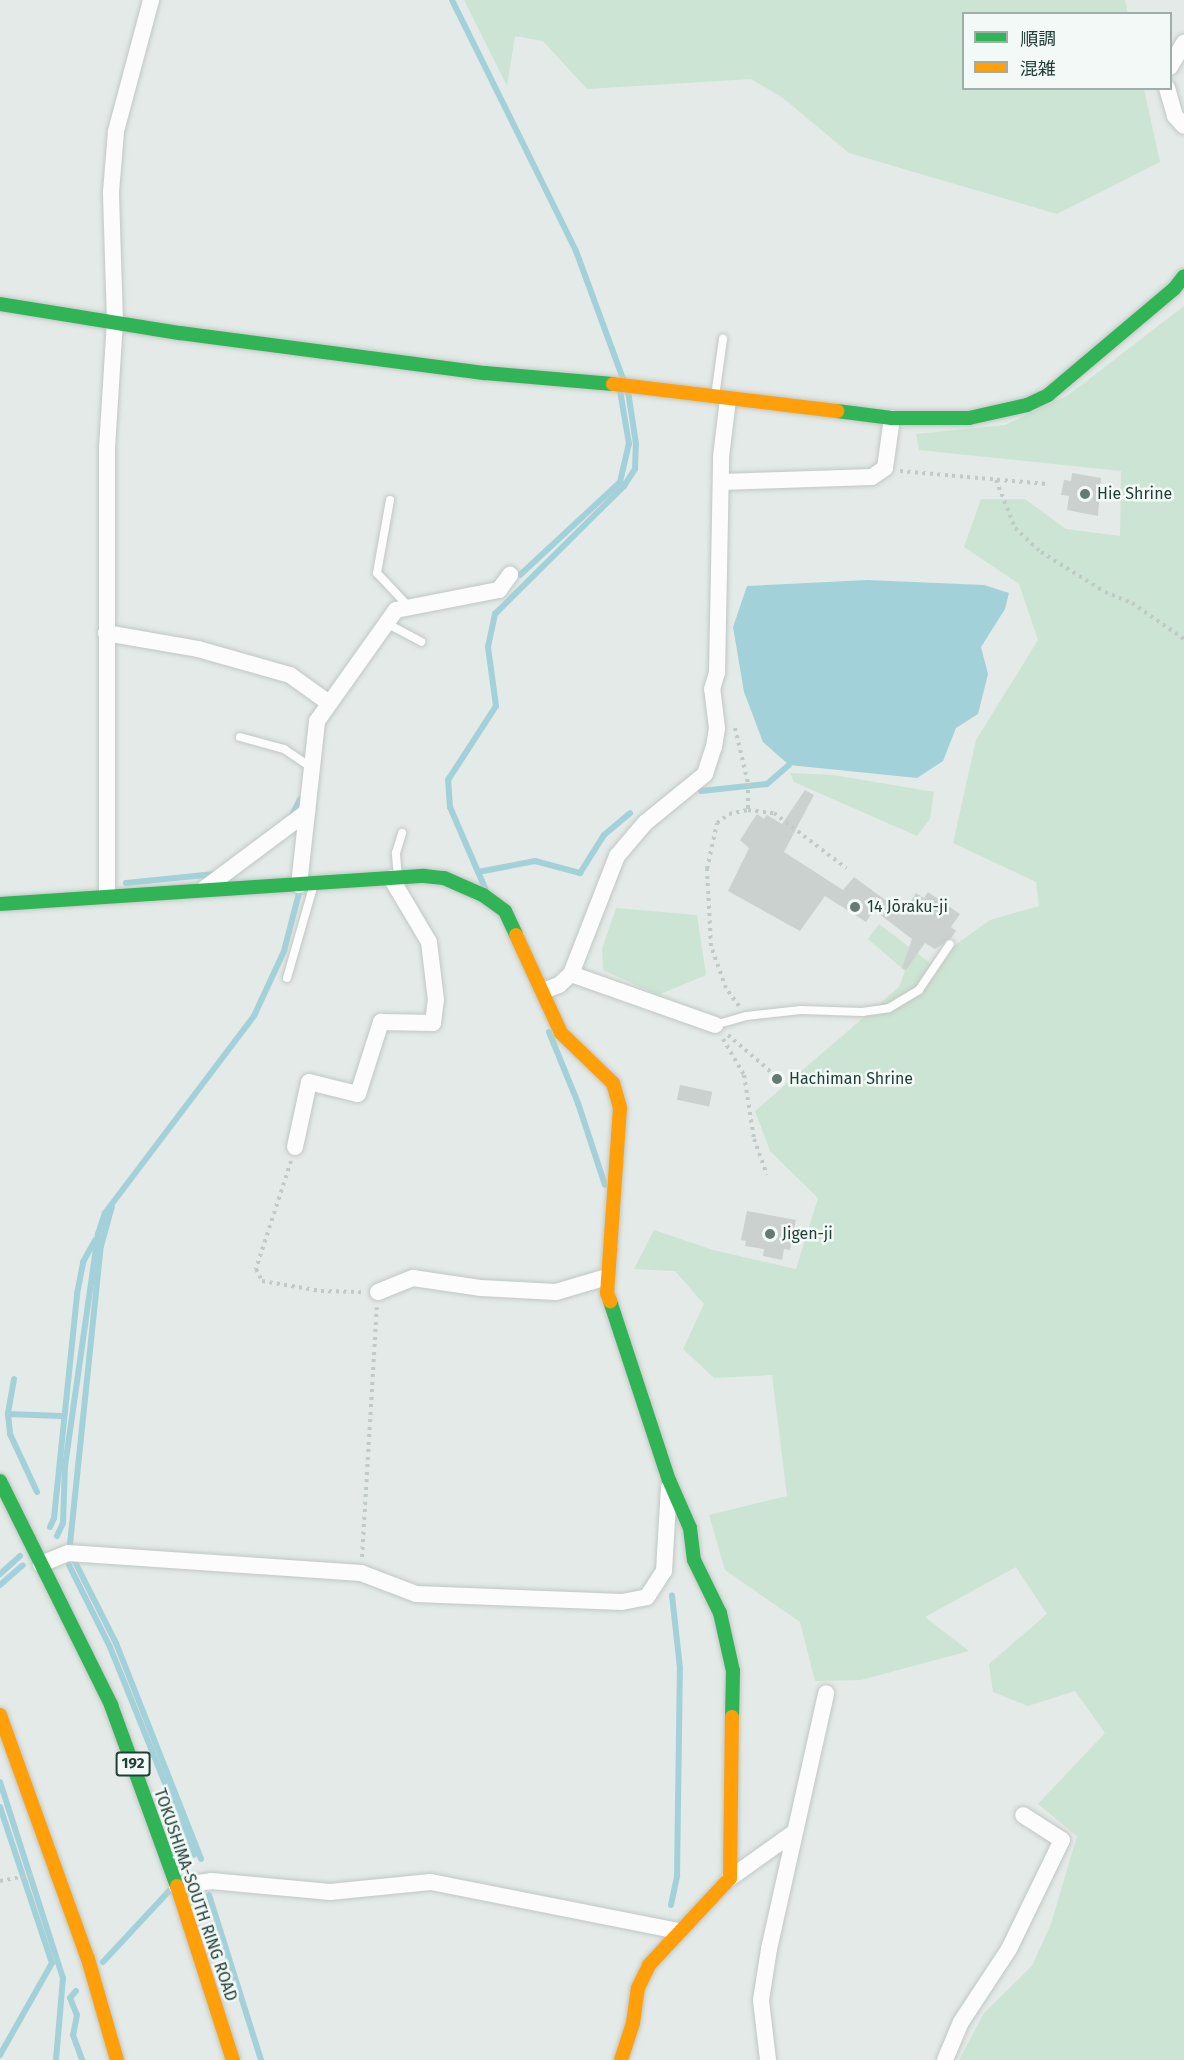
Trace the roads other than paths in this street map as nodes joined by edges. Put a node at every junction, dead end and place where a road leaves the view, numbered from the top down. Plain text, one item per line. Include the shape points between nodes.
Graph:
1 (151, 0) edge
2 (1184, 43) edge
3 (1172, 64) edge
4 (1168, 90) edge
5 (1184, 126) edge
6 (1184, 276) edge
7 (0, 304) edge
8 (116, 322) junction
9 (723, 339) dead end
10 (722, 398) junction
11 (892, 418) junction
12 (721, 482) junction
13 (390, 500) dead end
14 (510, 575) dead end
15 (409, 608) junction
16 (386, 623) junction
17 (106, 633) junction
18 (421, 642) dead end
19 (329, 703) junction
20 (240, 737) dead end
21 (311, 767) junction
22 (307, 812) junction
23 (402, 833) dead end
24 (395, 878) junction
25 (306, 884) junction
26 (204, 889) junction
27 (107, 896) junction
28 (0, 904) edge
29 (950, 944) dead end
30 (571, 974) junction
31 (287, 978) dead end
32 (543, 991) junction
33 (715, 1025) joint
34 (295, 1147) road end
35 (607, 1277) junction
36 (378, 1292) road end
37 (669, 1480) junction
38 (0, 1481) edge
39 (41, 1564) junction
40 (826, 1693) dead end
41 (0, 1716) edge
42 (1023, 1815) dead end
43 (793, 1833) junction
44 (730, 1878) junction
45 (177, 1886) junction
46 (679, 1931) junction
47 (117, 2060) edge
48 (233, 2060) edge
49 (621, 2060) edge
50 (768, 2060) edge
51 (945, 2060) edge

1 - 8 street via 116,131 111,192
2 - 3 street
4 - 5 street via 1175,116
6 - 11 main road via 1174,290 1048,395 1027,405 969,418
7 - 8 main road
8 - 10 main road via 485,373
8 - 17 street via 107,448
9 - 10 lane
10 - 11 main road
10 - 12 street
11 - 12 street via 885,468 872,477
12 - 30 street via 717,674 712,688 717,728 714,747 705,774 645,824 617,856
13 - 15 lane via 378,573
14 - 15 street via 499,590
15 - 16 street via 396,610
16 - 18 lane
16 - 19 street
17 - 19 street via 198,649 290,675
17 - 27 street
19 - 21 street via 317,721
20 - 21 lane via 284,749
21 - 22 street
22 - 25 street
22 - 26 street
23 - 24 lane
24 - 25 main road
24 - 32 main road via 444,878 489,898 511,921
24 - 34 street via 429,942 436,1000 433,1023 381,1022 358,1094 309,1082
25 - 26 main road
25 - 31 lane
26 - 27 main road
27 - 28 main road
29 - 33 lane via 919,990 889,1008 862,1012 801,1010 746,1016
30 - 32 street via 559,985
30 - 33 street
32 - 35 main road via 561,1033 607,1072 619,1096
35 - 36 street via 556,1292 481,1288 413,1278
35 - 37 main road via 607,1293
37 - 39 street via 664,1571 647,1597 622,1602 416,1594 361,1573 68,1553
37 - 44 main road via 690,1528 694,1560 720,1613 733,1671
38 - 39 main road, TOKUSHIMA-SOUTH RING ROAD / 192
39 - 45 main road, TOKUSHIMA-SOUTH RING ROAD / 192 via 111,1705
40 - 43 street
41 - 47 main road via 88,1959
42 - 51 street via 1062,1840 1009,1949 961,2022
43 - 44 street
43 - 50 street via 761,2000
44 - 46 main road
45 - 46 street via 211,1881 330,1892 431,1882
45 - 48 main road, TOKUSHIMA-SOUTH RING ROAD / 192
46 - 49 main road via 650,1965 638,1988 633,2023

